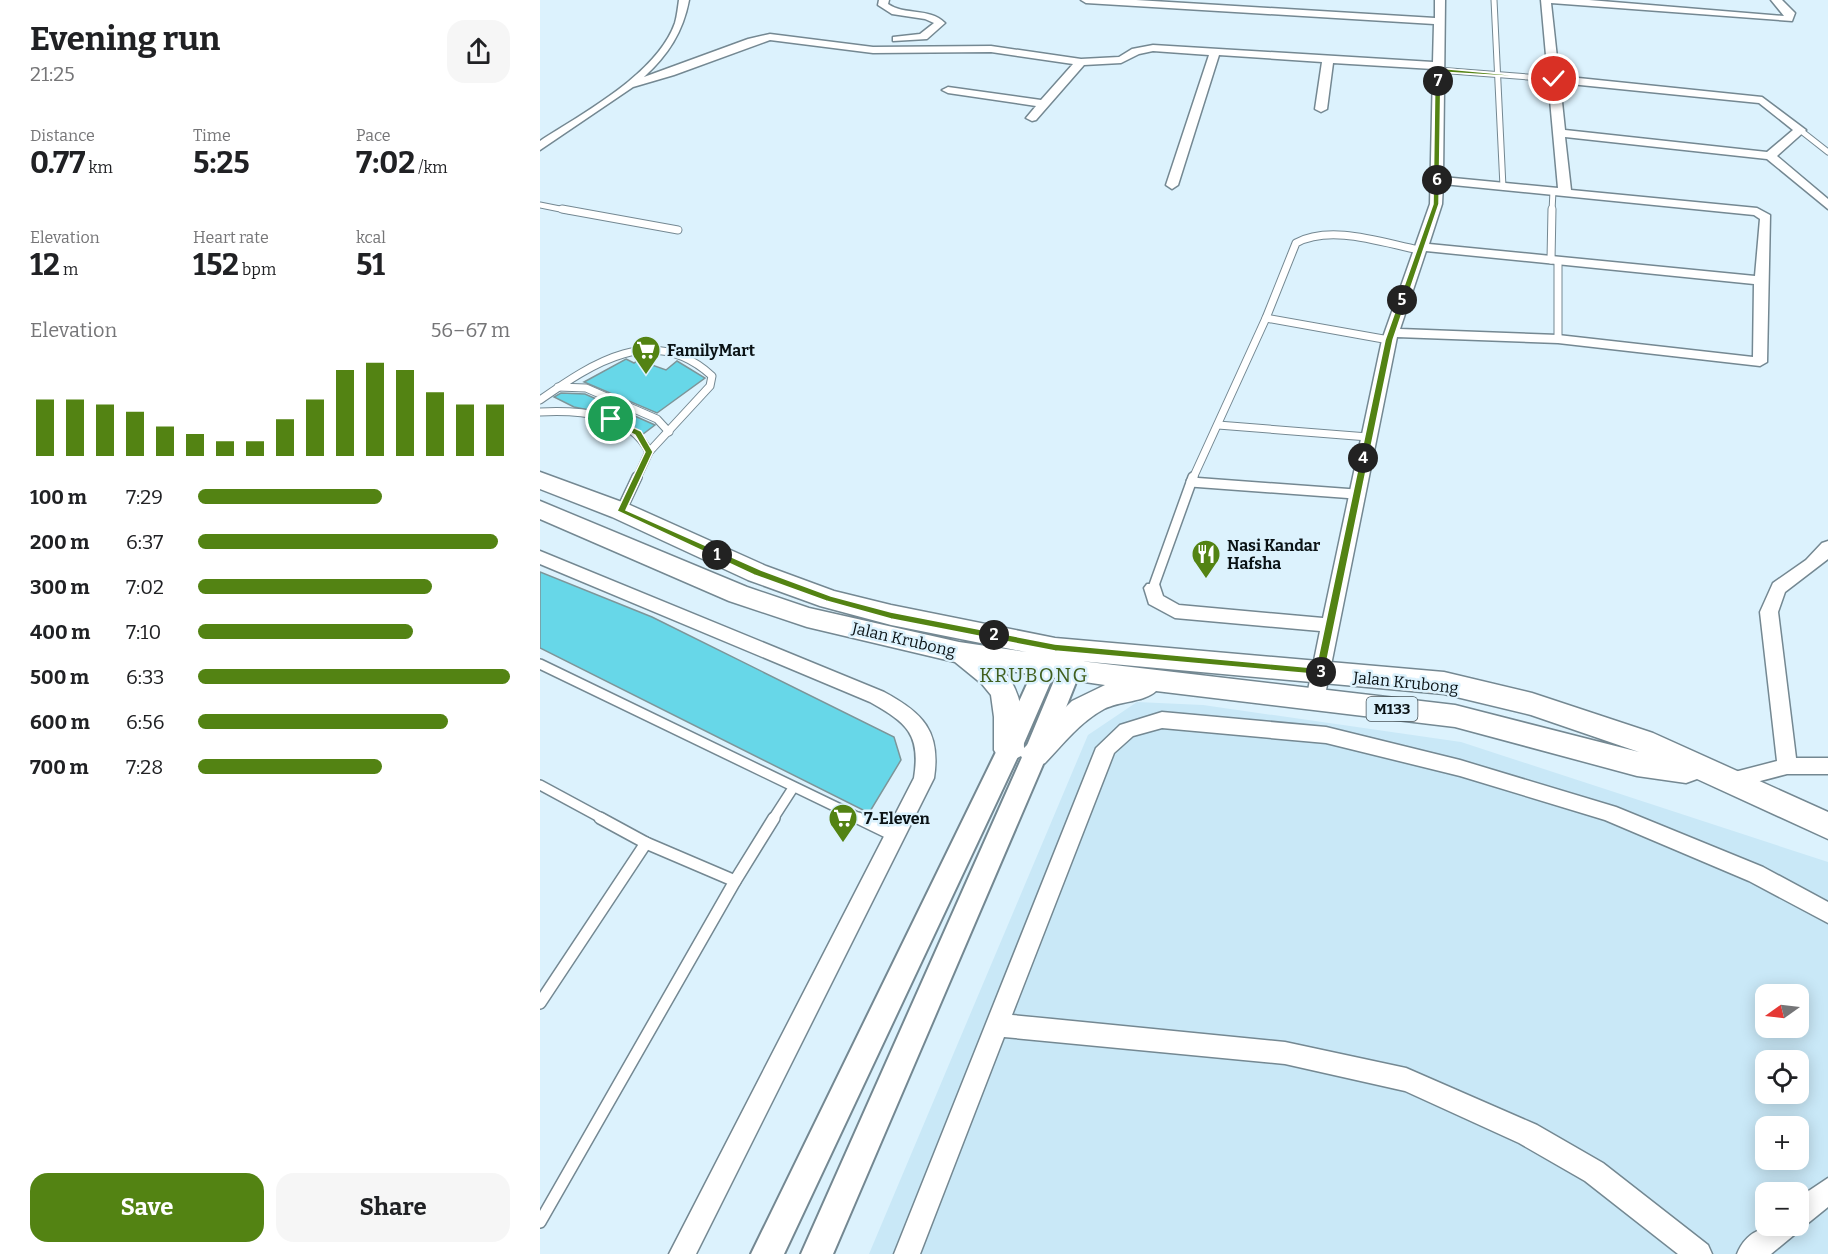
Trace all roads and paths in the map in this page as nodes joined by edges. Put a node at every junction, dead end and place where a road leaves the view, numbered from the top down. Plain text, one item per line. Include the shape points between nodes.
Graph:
1 (684, 0) edge
2 (884, 0) edge
3 (1086, 0) edge
4 (1335, 0) edge
5 (1440, 0) edge
6 (1494, 0) edge
7 (1546, 0) edge
8 (1552, 0) edge
9 (1776, 0) edge
10 (1227, 4) edge
11 (1332, 14) junction
12 (1439, 21) junction
13 (857, 48) junction
14 (1215, 52) junction
15 (1328, 59) junction
16 (1081, 62) junction
17 (1438, 68) junction
18 (1496, 74) junction
19 (1554, 79) junction
20 (631, 84) junction
21 (948, 90) dead end
22 (1043, 104) junction
23 (1321, 109) dead end
24 (1032, 117) dead end
25 (1800, 130) junction
26 (1559, 133) junction
27 (540, 146) edge
28 (1828, 152) edge
29 (1770, 156) junction
30 (1437, 180) junction
31 (1172, 185) dead end
32 (1503, 187) junction
33 (1559, 192) junction
34 (540, 205) edge
35 (1828, 206) edge
36 (678, 230) dead end
37 (1420, 249) junction
38 (1555, 260) junction
39 (1761, 281) junction
40 (1266, 318) junction
41 (1391, 336) junction
42 (1558, 339) junction
43 (558, 387) junction
44 (540, 400) edge
45 (540, 412) edge
46 (1218, 425) junction
47 (669, 432) junction
48 (1368, 437) junction
49 (649, 452) junction
50 (540, 480) edge
51 (1191, 482) junction
52 (1355, 494) junction
53 (540, 509) edge
54 (621, 511) junction
55 (1828, 547) edge
56 (540, 557) edge
57 (1153, 588) joint
58 (1329, 625) junction
59 (959, 652) junction
60 (1062, 659) junction
61 (540, 664) edge
62 (1169, 682) junction
63 (1318, 686) junction
64 (1022, 753) junction
65 (1787, 766) junction
66 (1828, 766) edge
67 (1720, 778) junction
68 (540, 785) edge
69 (793, 788) junction
70 (1828, 826) edge
71 (894, 836) junction
72 (646, 843) junction
73 (735, 881) junction
74 (1828, 913) edge
75 (540, 1003) edge
76 (999, 1025) junction
77 (1828, 1191) edge
78 (1809, 1206) edge
79 (540, 1222) edge
80 (1772, 1236) edge
81 (682, 1254) edge
82 (767, 1254) edge
83 (817, 1254) edge
84 (908, 1254) edge
85 (1699, 1254) edge
86 (1750, 1254) edge

1 - 20 street via 680,22 670,41
2 - 13 street via 883,5 890,10 934,18 940,23 924,37 892,39
3 - 10 street
4 - 11 street
5 - 12 street
6 - 18 lane
7 - 19 street
8 - 9 street via 1788,19 1790,13
10 - 11 street
11 - 12 street
12 - 17 street
13 - 16 street via 991,49
13 - 20 street via 782,37 759,39
14 - 15 street
14 - 16 street via 1153,48 1121,60
14 - 31 street
15 - 17 street
15 - 23 street
16 - 22 street
17 - 18 lane
17 - 30 street
18 - 19 lane
18 - 32 lane
19 - 25 street via 1762,100
19 - 26 street
20 - 27 street
21 - 22 street
22 - 24 street
25 - 28 lane
25 - 29 street
26 - 29 street
26 - 33 street
29 - 35 street
30 - 32 street
30 - 37 street via 1436,204
32 - 33 street
33 - 38 lane
33 - 39 street via 1757,212 1766,218
34 - 36 lane
37 - 38 street
37 - 40 lane via 1320,234 1302,237 1296,243
37 - 41 street
38 - 39 street
38 - 42 lane
39 - 42 street via 1760,362
40 - 41 lane
40 - 46 lane
41 - 42 street
41 - 48 street
43 - 44 lane
43 - 47 lane via 586,388 657,419
43 - 47 lane via 611,357 641,351 683,355 701,364 712,376 710,386
45 - 49 lane via 611,419 638,433
46 - 48 lane
46 - 51 lane
47 - 49 lane
48 - 52 street
49 - 54 lane
50 - 54 main road, Jalan Krubong / M133
51 - 52 lane
51 - 57 lane
52 - 58 street
53 - 59 main road, Jalan Krubong / M133 via 738,594 807,617
54 - 60 main road, Jalan Krubong / M133 via 757,573 829,599
55 - 65 street via 1815,562 1777,588 1769,612
56 - 71 street via 877,697 914,720 924,736 928,758 924,778
57 - 58 street via 1155,599 1175,611
58 - 63 street
59 - 60 main road, Jalan Krubong / M133
59 - 64 main road via 993,674 1005,694
60 - 62 main road, Jalan Krubong / M133
60 - 63 main road, Jalan Krubong / M133
60 - 64 street
61 - 69 lane
62 - 63 main road, Jalan Krubong / M133
62 - 64 main road via 1099,697
63 - 67 main road, Jalan Krubong / M133 via 1455,716 1637,764
64 - 82 street
64 - 83 street
65 - 66 street
65 - 67 street
67 - 70 main road, Jalan Krubong / M133
68 - 72 lane
69 - 71 lane
69 - 73 lane
71 - 81 street
72 - 73 lane
72 - 75 lane
73 - 79 lane
74 - 76 street via 1756,874 1609,813 1461,768 1326,735 1162,720 1127,730 1106,748
76 - 84 street
76 - 85 street via 1285,1053 1406,1080 1528,1134 1594,1172
77 - 78 street
80 - 86 street

